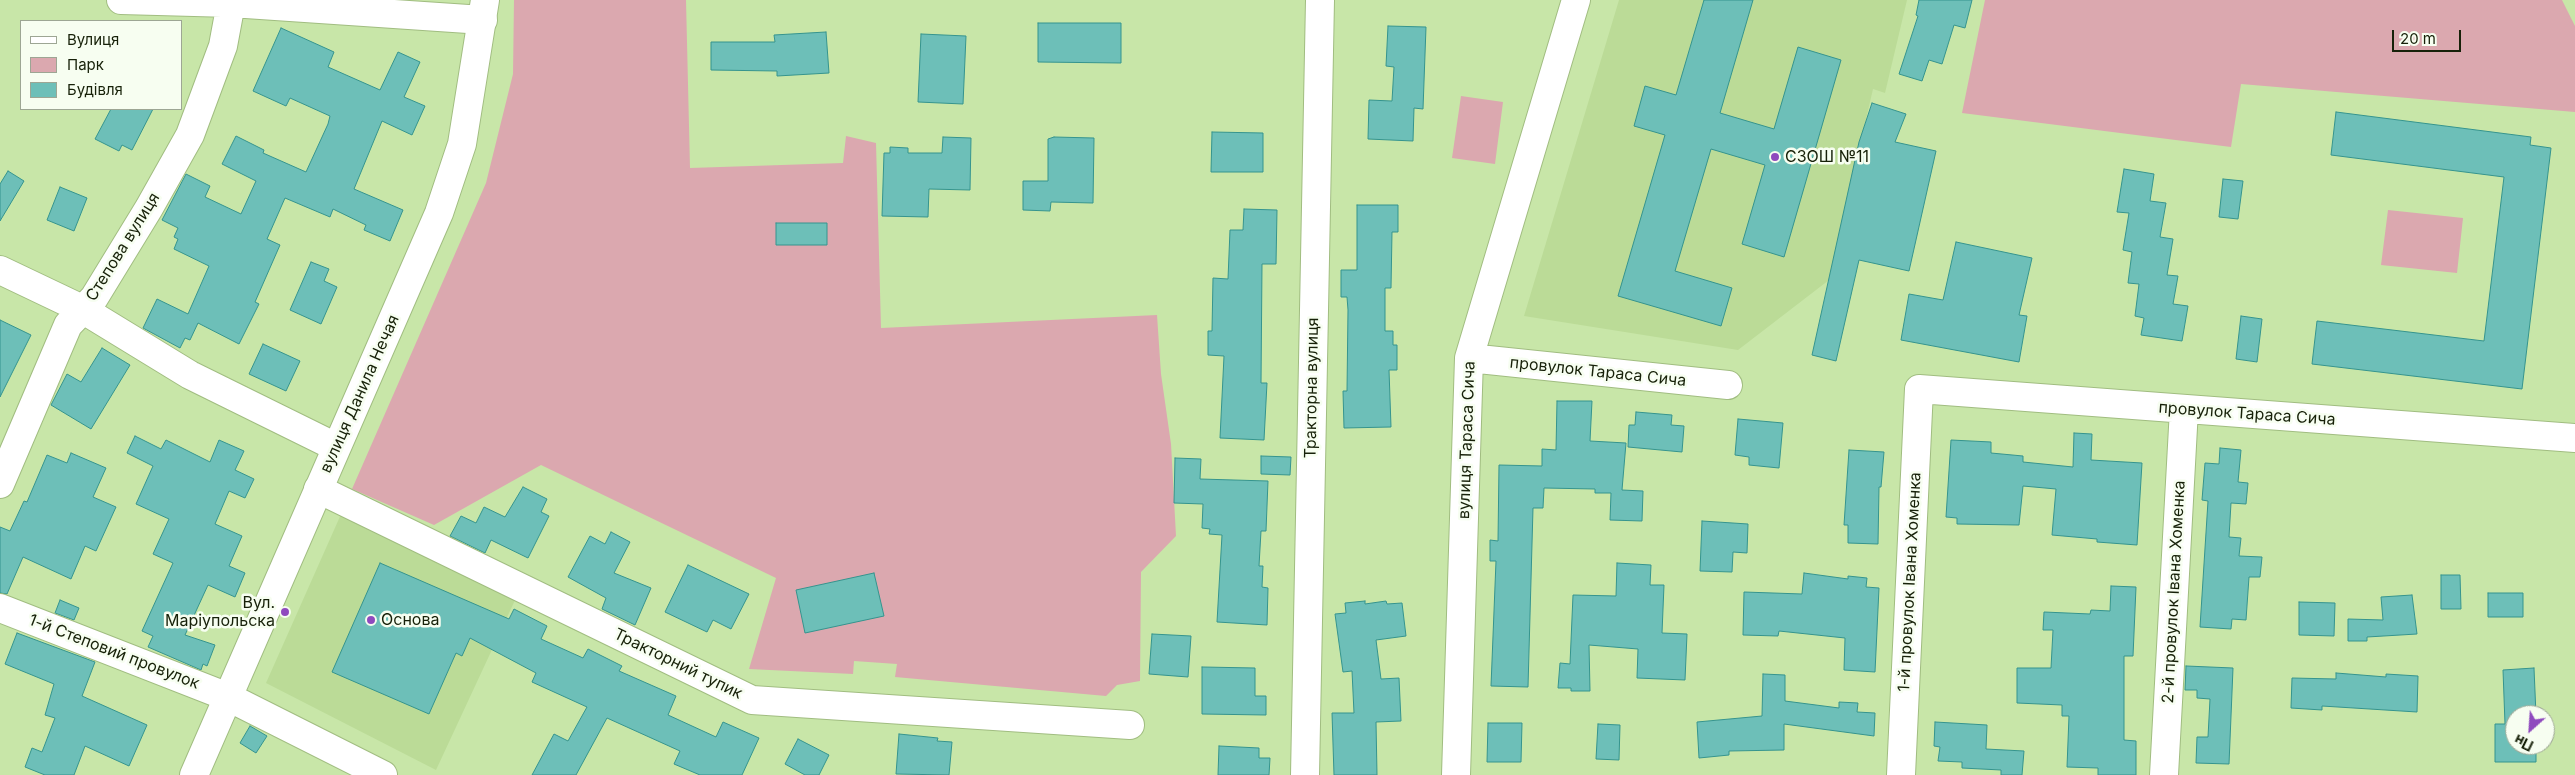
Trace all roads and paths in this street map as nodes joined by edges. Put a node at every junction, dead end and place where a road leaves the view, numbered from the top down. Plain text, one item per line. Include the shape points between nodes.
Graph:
1 (123, 0) edge
2 (1320, 0) edge
3 (1576, 0) edge
4 (231, 4) junction
5 (484, 10) edge
6 (0, 270) edge
7 (82, 309) junction
8 (1469, 358) junction
9 (1728, 386) dead end
10 (1920, 389) joint
11 (2184, 409) junction
12 (2575, 438) edge
13 (336, 447) junction
14 (0, 484) edge
15 (318, 489) junction
16 (0, 608) edge
17 (228, 697) junction
18 (1130, 725) dead end
19 (194, 775) edge
20 (383, 775) edge
21 (1304, 775) edge
22 (1456, 775) edge
23 (1901, 775) edge
24 (2164, 775) edge

1 - 4 street
2 - 21 street, Тракторна вулиця
3 - 8 street, вулиця Тараса Сича
4 - 5 street
4 - 7 street, Степова вулиця via 223,46 190,135 94,298
5 - 13 street, вулиця Данила Нечая via 462,144 439,213
6 - 7 street
7 - 13 street via 190,375
7 - 14 street, Степова вулиця via 68,325
8 - 9 street, провулок Тараса Сича
8 - 22 street, вулиця Тараса Сича
10 - 11 street, провулок Тараса Сича
10 - 23 street, 1-й провулок Івана Хоменка
11 - 12 street, провулок Тараса Сича
11 - 24 street, 2-й провулок Івана Хоменка
13 - 15 street, вулиця Данила Нечая
15 - 17 street, вулиця Данила Нечая
15 - 18 street, Тракторний тупик via 752,700
16 - 17 street, 1-й Степовий провулок
17 - 19 street, вулиця Данила Нечая
17 - 20 street

